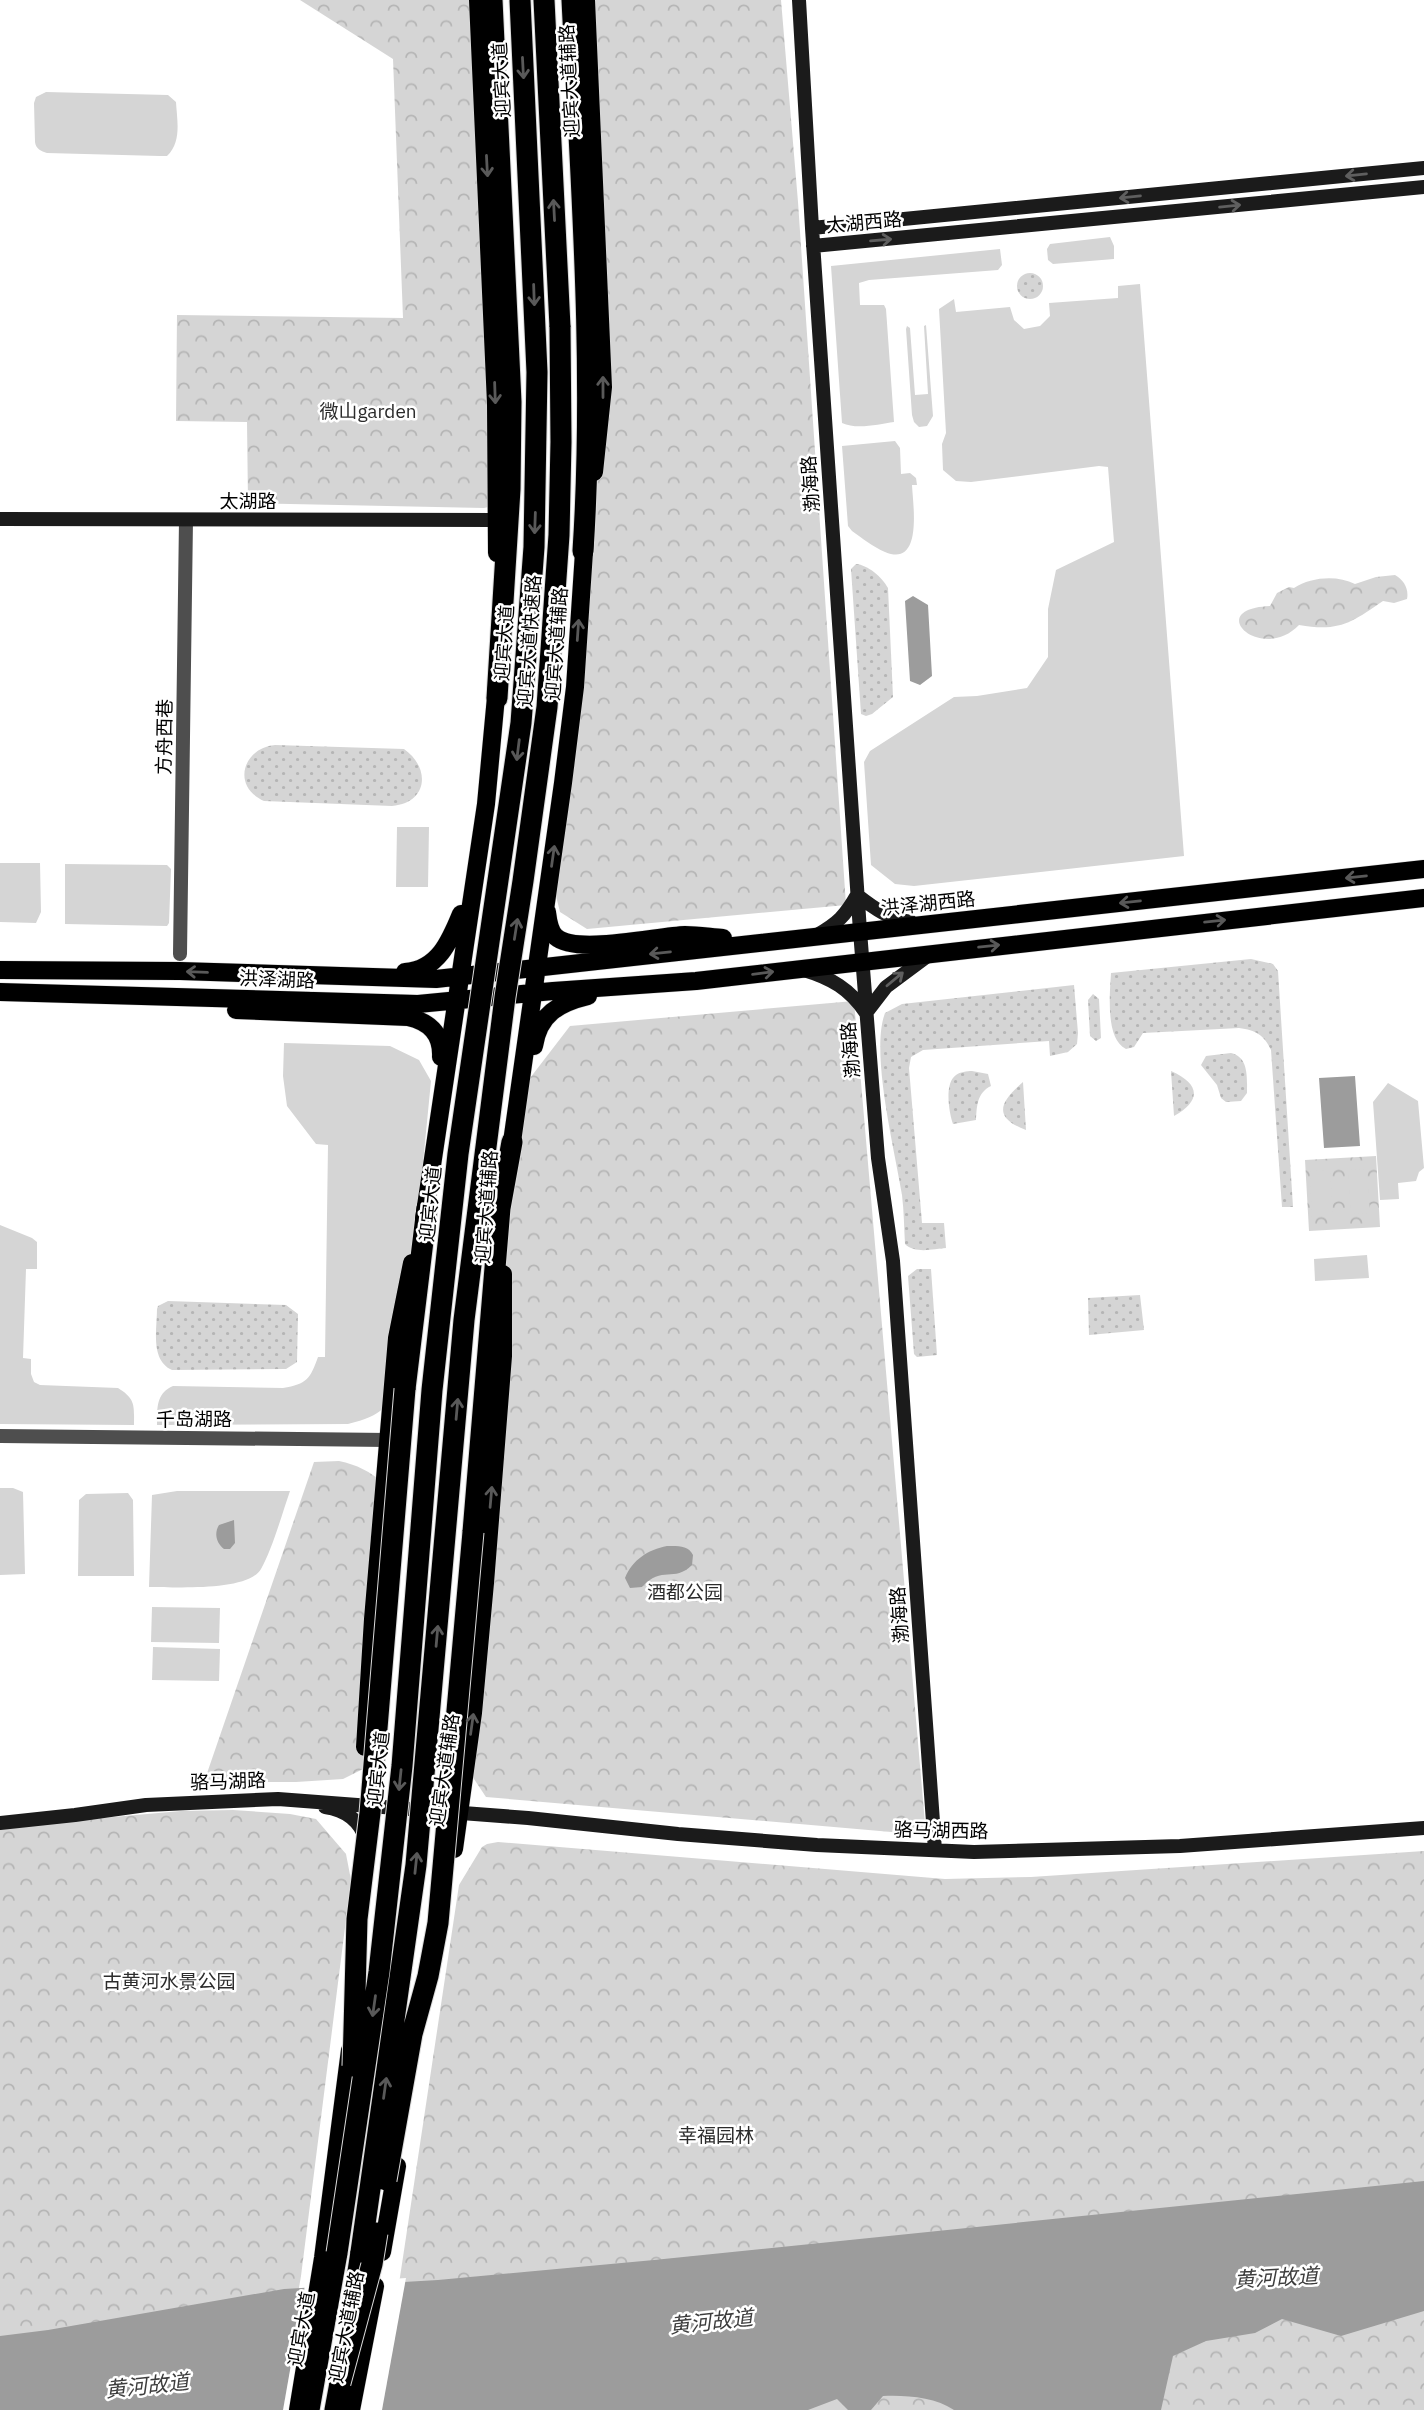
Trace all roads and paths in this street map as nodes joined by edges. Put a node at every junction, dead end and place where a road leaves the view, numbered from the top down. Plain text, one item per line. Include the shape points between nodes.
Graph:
1 (478, 0) edge
2 (492, 0) edge
3 (520, 0) edge
4 (544, 0) edge
5 (572, 0) edge
6 (586, 0) edge
7 (799, 0) edge
8 (1424, 168) edge
9 (1424, 187) edge
10 (811, 228) junction
11 (813, 246) junction
12 (0, 519) edge
13 (186, 520) junction
14 (497, 520) junction
15 (583, 551) junction
16 (497, 698) junction
17 (481, 836) junction
18 (1424, 869) edge
19 (857, 895) junction
20 (1424, 898) edge
21 (545, 907) junction
22 (929, 924) junction
23 (860, 931) junction
24 (816, 936) junction
25 (775, 941) junction
26 (932, 953) junction
27 (180, 954) dead end
28 (862, 960) junction
29 (537, 968) junction
30 (799, 968) junction
31 (0, 970) edge
32 (296, 975) junction
33 (459, 976) junction
34 (436, 979) joint
35 (696, 981) junction
36 (0, 992) edge
37 (48, 993) junction
38 (533, 993) junction
39 (455, 1002) junction
40 (866, 1013) junction
41 (512, 1142) junction
42 (431, 1174) junction
43 (427, 1208) junction
44 (0, 1436) edge
45 (388, 1440) junction
46 (146, 1805) junction
47 (368, 1805) junction
48 (458, 1813) junction
49 (0, 1824) edge
50 (1424, 1828) edge
51 (369, 1849) junction
52 (935, 1850) junction
53 (331, 2253) junction
54 (340, 2383) junction
55 (298, 2410) edge
56 (309, 2410) edge
57 (335, 2410) edge
58 (351, 2410) edge

1 -> 14 main road, 迎宾大道辅路 via 492,283
2 - 16 highway via 511,402
3 -> 53 highway, 迎宾大道, bridge via 537,372 534,547 521,723 458,1154 379,1972
54 -> 4 highway, 迎宾大道快速路, bridge via 416,1865 464,1320 547,707 561,442
5 - 15 highway via 588,394
15 -> 6 main road, 迎宾大道辅路 via 603,387
7 - 10 street
8 -> 10 street, 太湖西路
11 -> 9 street, 太湖西路
10 - 11 street, 太湖西路
11 - 19 street, 渤海路
12 - 13 street, 太湖路
13 - 14 street, 太湖路
13 - 27 street, 方舟西巷
14 - 16 main road, 迎宾大道辅路
21 -> 15 main road, 迎宾大道辅路 via 575,687
16 - 17 main road, 迎宾大道辅路
17 - 32 main road via 461,914 438,959 410,972
17 - 33 main road, 迎宾大道辅路
18 -> 22 main road, 洪泽湖西路
19 - 22 street via 882,914
19 - 23 street, 渤海路
19 - 24 street via 845,916
26 -> 20 main road
21 - 25 main road via 556,938 567,943 591,945 684,935
21 - 29 main road, 迎宾大道辅路
22 - 23 main road, 洪泽湖西路
23 - 24 main road, 洪泽湖西路
23 - 28 street, 渤海路
24 - 25 main road, 洪泽湖西路
25 -> 29 main road, 洪泽湖西路
26 - 28 main road
40 -> 26 street via 886,986
28 - 30 main road
28 - 40 street, 渤海路
29 - 33 main road, 洪泽湖西路
29 - 38 main road, 迎宾大道辅路
35 -> 30 main road
30 - 40 street via 834,981
32 -> 31 main road, 洪泽湖路
32 - 34 main road, 洪泽湖路
33 - 34 main road, 洪泽湖西路
33 - 39 main road, 迎宾大道辅路
35 - 38 main road, 洪泽湖路
35 - 41 main road via 591,995 549,1012 536,1035
36 - 37 main road, 洪泽湖路
37 - 39 main road, 洪泽湖路
37 - 42 main road via 188,1008 422,1020 436,1031 442,1044 429,1140
38 - 39 main road, 洪泽湖路
38 - 41 main road, 迎宾大道辅路
39 - 42 main road, 迎宾大道辅路
40 - 52 street, 渤海路 via 878,1158 893,1261
48 -> 41 main road, 迎宾大道辅路 via 473,1713 503,1356 503,1239
41 - 54 highway, bridge via 500,1208 438,1923 412,2034 372,2264
42 - 43 main road, 迎宾大道辅路
43 - 45 main road, 迎宾大道辅路 via 397,1338
43 - 53 highway, bridge via 405,1389 370,1814 356,1919 355,2044
44 - 45 street, 千岛湖路
45 - 47 main road, 迎宾大道辅路 via 365,1751
46 - 47 street, 骆马湖路 via 278,1799
46 - 49 street, 骆马湖路
46 - 51 street via 272,1802 331,1808 352,1816
47 - 48 street, 骆马湖路
47 - 51 main road, 迎宾大道辅路
48 - 52 street, 骆马湖西路 via 734,1839
48 - 58 main road, 迎宾大道辅路 via 434,1976
50 - 52 street, 骆马湖西路 via 1180,1846
51 - 53 main road, 迎宾大道辅路
53 - 55 main road, 迎宾大道辅路
53 - 56 highway, 迎宾大道
54 - 57 highway

